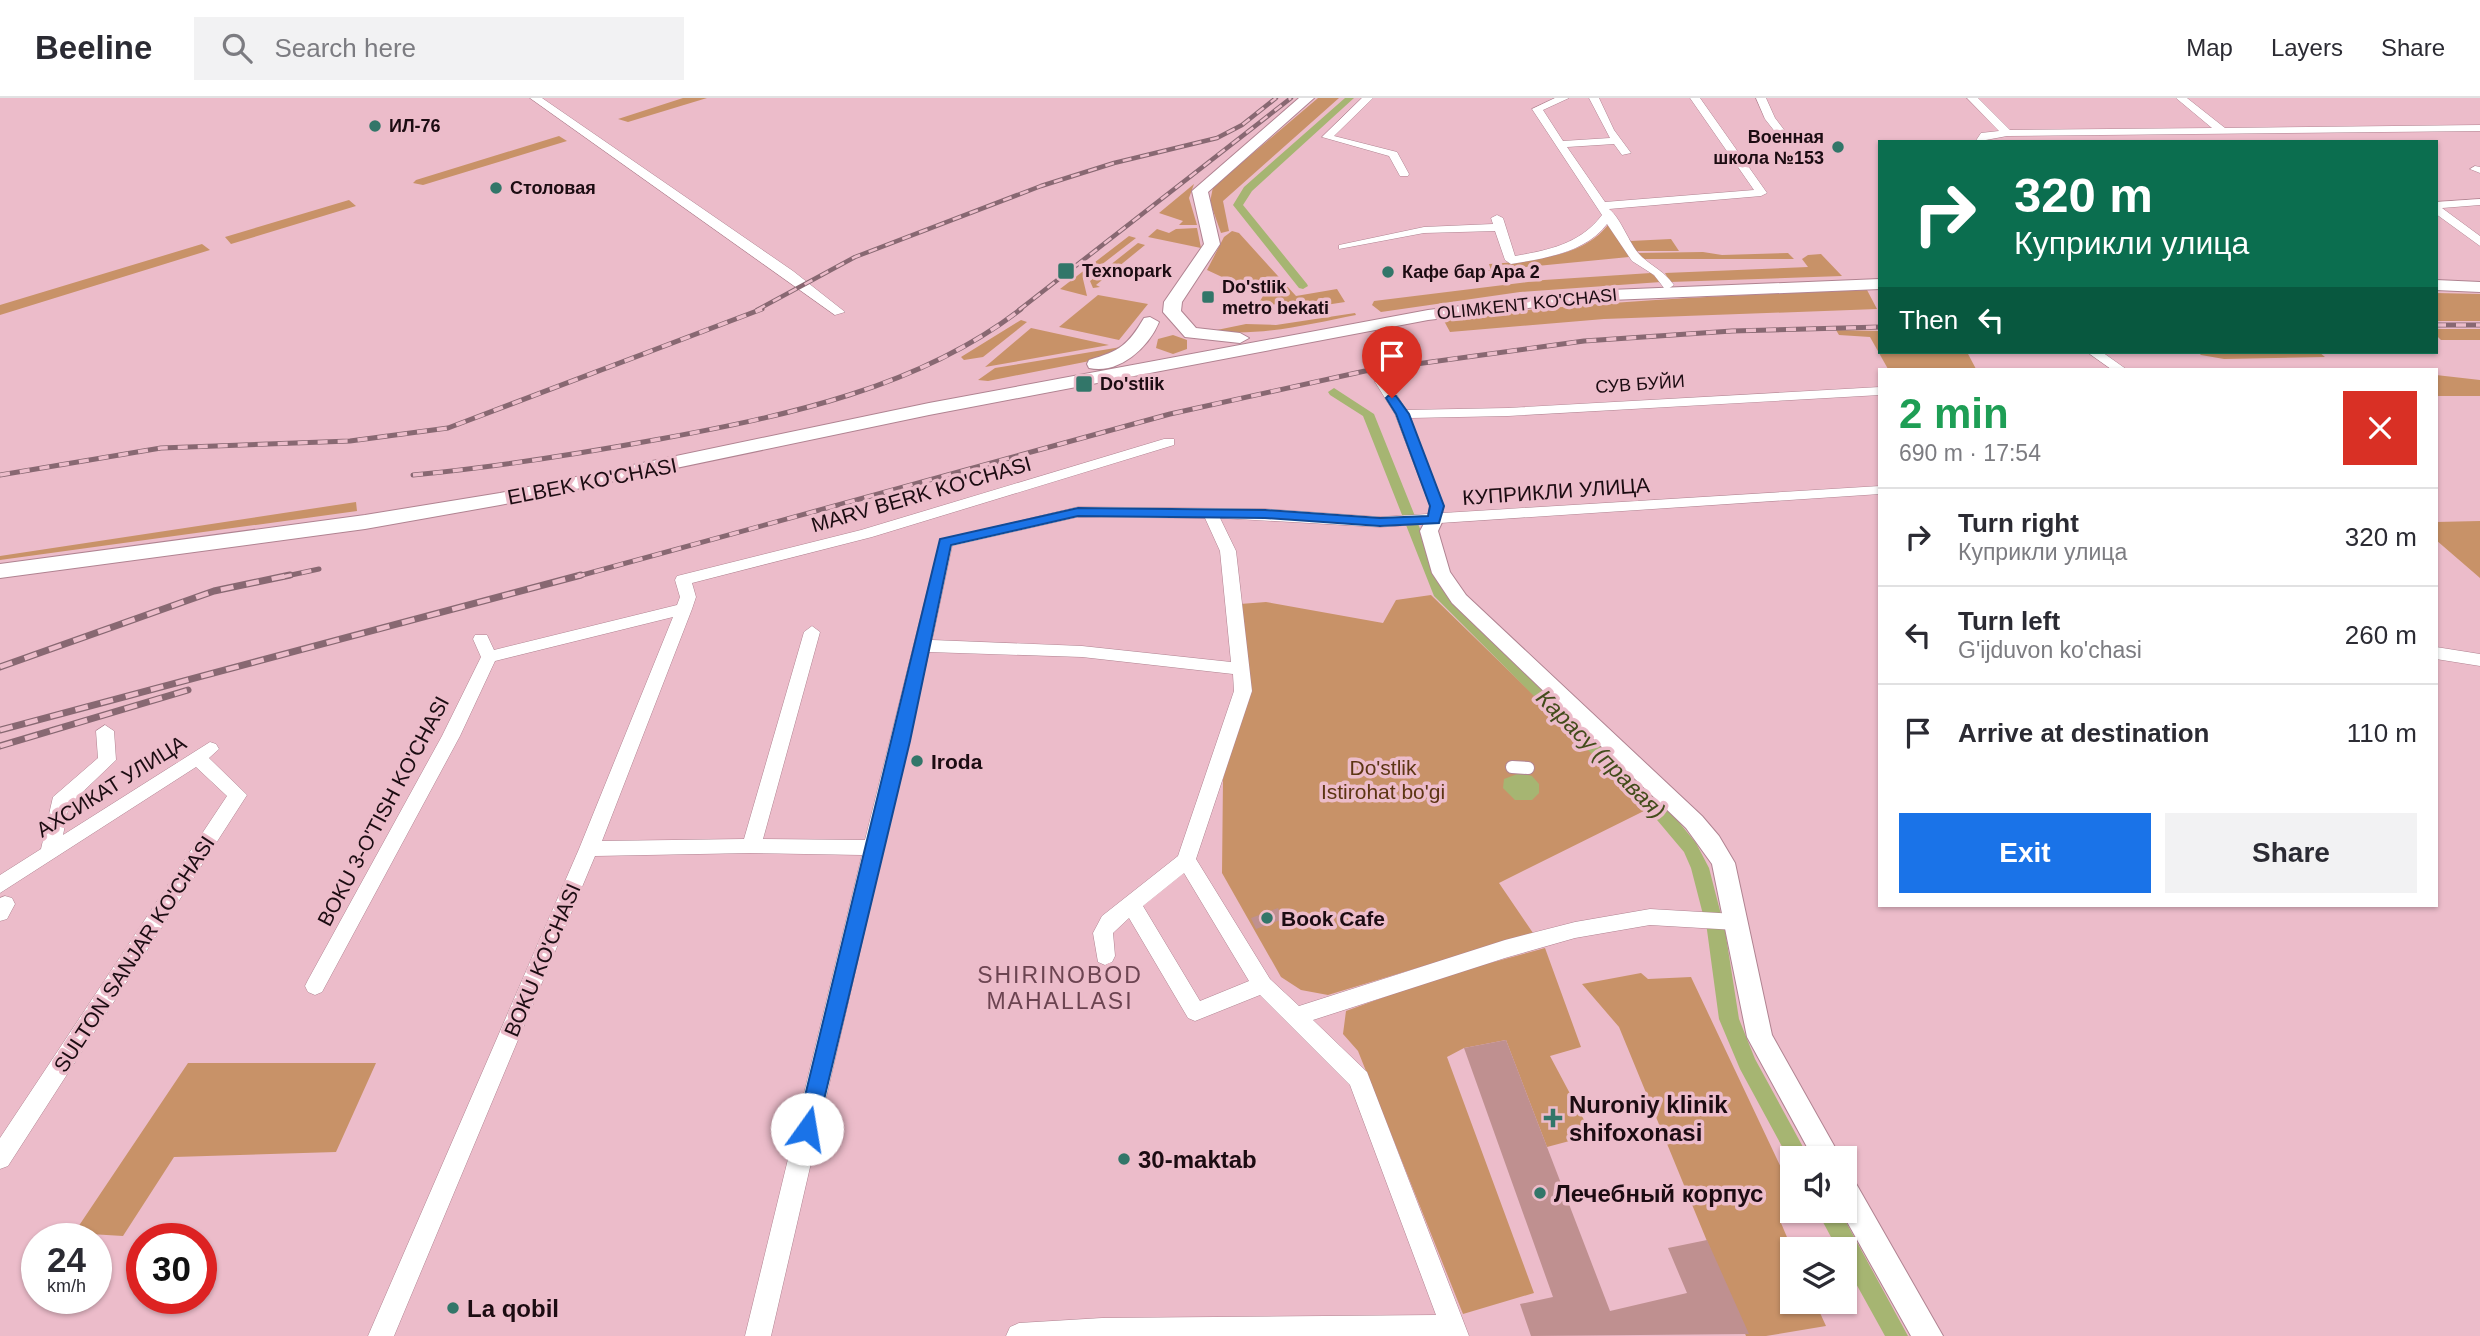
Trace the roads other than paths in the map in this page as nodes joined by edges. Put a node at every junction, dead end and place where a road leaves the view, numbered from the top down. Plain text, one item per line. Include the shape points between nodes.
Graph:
1 (535, 98) edge
2 (1307, 98) edge
3 (1368, 98) edge
4 (1564, 98) edge
5 (1594, 98) edge
6 (1695, 98) edge
7 (1761, 98) edge
8 (1972, 98) edge
9 (2181, 98) edge
10 (2480, 128) edge
11 (2326, 130) junction
12 (1780, 131) dead end
13 (2223, 131) junction
14 (2007, 133) junction
15 (2117, 138) edge
16 (1981, 140) edge
17 (2339, 140) edge
18 (1618, 141) junction
19 (1559, 144) junction
20 (1626, 153) dead end
21 (1404, 174) dead end
22 (2480, 202) edge
23 (2438, 207) edge
24 (2438, 209) edge
25 (1606, 210) junction
26 (2480, 242) edge
27 (1343, 247) dead end
28 (1194, 271) junction
29 (1878, 278) edge
30 (2438, 280) edge
31 (2480, 281) edge
32 (1878, 284) edge
33 (1668, 285) junction
34 (2438, 285) edge
35 (2480, 287) edge
36 (839, 312) dead end
37 (1147, 331) junction
38 (1191, 333) junction
39 (2097, 354) edge
40 (1179, 360) junction
41 (2118, 368) edge
42 (1382, 382) dead end
43 (1878, 391) edge
44 (1402, 414) junction
45 (1169, 442) dead end
46 (1878, 490) edge
47 (1211, 515) junction
48 (1428, 520) junction
49 (0, 564) edge
50 (0, 570) edge
51 (683, 580) joint
52 (684, 609) junction
53 (812, 632) dead end
54 (481, 639) dead end
55 (923, 646) junction
56 (2438, 653) edge
57 (489, 657) junction
58 (2480, 660) edge
59 (1240, 669) junction
60 (105, 731) dead end
61 (204, 754) joint
62 (1513, 767) dead end
63 (1528, 768) dead end
64 (751, 846) junction
65 (873, 848) junction
66 (589, 849) junction
67 (50, 851) junction
68 (1186, 860) junction
69 (2, 901) edge
70 (1131, 904) junction
71 (1731, 921) junction
72 (1105, 956) dead end
73 (1263, 985) junction
74 (315, 986) dead end
75 (1298, 1016) junction
76 (1820, 1146) edge
77 (0, 1158) edge
78 (1857, 1212) edge
79 (1455, 1331) edge
80 (1102, 1333) edge
81 (381, 1336) edge
82 (758, 1336) edge
83 (1020, 1336) edge
84 (1928, 1336) edge

1 - 36 street
2 - 28 main road, ELBEK KO'CHASI via 1201,188 1213,240
3 - 21 street via 1326,137 1393,154
4 - 19 street via 1537,109
5 - 18 street
6 - 25 street via 1761,193
7 - 12 street
8 - 14 street
9 - 13 street
10 - 11 street
11 - 13 street
11 - 17 street
13 - 15 street
14 - 15 street
14 - 16 street via 1985,135
18 - 19 street
18 - 20 street
19 - 25 street
22 - 23 street
24 - 26 street
25 - 27 street via 1598,230 1575,246 1511,260 1499,222 1424,230
25 - 33 street via 1636,258
28 - 37 main road, ELBEK KO'CHASI
28 - 38 main road, ELBEK KO'CHASI via 1171,307
29 - 33 main road, OLIMKENT KO'CHASI
30 - 31 main road
32 - 40 main road, OLIMKENT KO'CHASI via 1627,293 1531,302 1376,323
33 - 38 main road, OLIMKENT KO'CHASI via 1483,301 1254,337 1214,338
34 - 35 main road
37 - 38 main road, OLIMKENT KO'CHASI
37 - 40 main road via 1141,347 1147,355
37 - 49 main road, ELBEK KO'CHASI via 1129,351 1105,362 584,474 421,505
38 - 40 main road via 1200,341 1200,348
39 - 41 street
40 - 50 main road, ELBEK KO'CHASI via 487,501 365,522
42 - 44 street
43 - 44 street, СУВ БУЙИ
44 - 48 street via 1437,506
45 - 51 street, MARV BERK KO'CHASI via 941,511
46 - 48 street, КУПРИКЛИ УЛИЦА
47 - 48 street, КУПРИКЛИ УЛИЦА
47 - 55 street, КУПРИКЛИ УЛИЦА via 1078,512 945,542
47 - 59 street via 1228,551
48 - 71 street via 1448,586 1704,832 1723,863
51 - 52 street, BOKU KO'CHASI via 688,597
52 - 57 street
52 - 66 street, BOKU KO'CHASI
53 - 64 street
54 - 57 street
55 - 59 street via 1031,646 1128,653
55 - 65 street
56 - 58 street
57 - 74 street, BOKU 3-O'TISH KO'CHASI
59 - 68 street via 1243,691
60 - 67 street via 107,760 60,802
61 - 67 street, АХСИКАТ УЛИЦА
61 - 77 street, SULTON SANJAR KO'CHASI via 238,796
62 - 63 street
64 - 65 street
64 - 66 street
65 - 82 street
66 - 81 street, BOKU KO'CHASI
67 - 69 street, АХСИКАТ УЛИЦА
68 - 70 street
68 - 73 street
70 - 72 street via 1104,929
70 - 73 street via 1195,1012
71 - 75 street via 1650,917 1560,934
71 - 76 street via 1760,1037
73 - 75 street
75 - 79 street via 1359,1079
78 - 84 street
79 - 80 street
80 - 83 street

